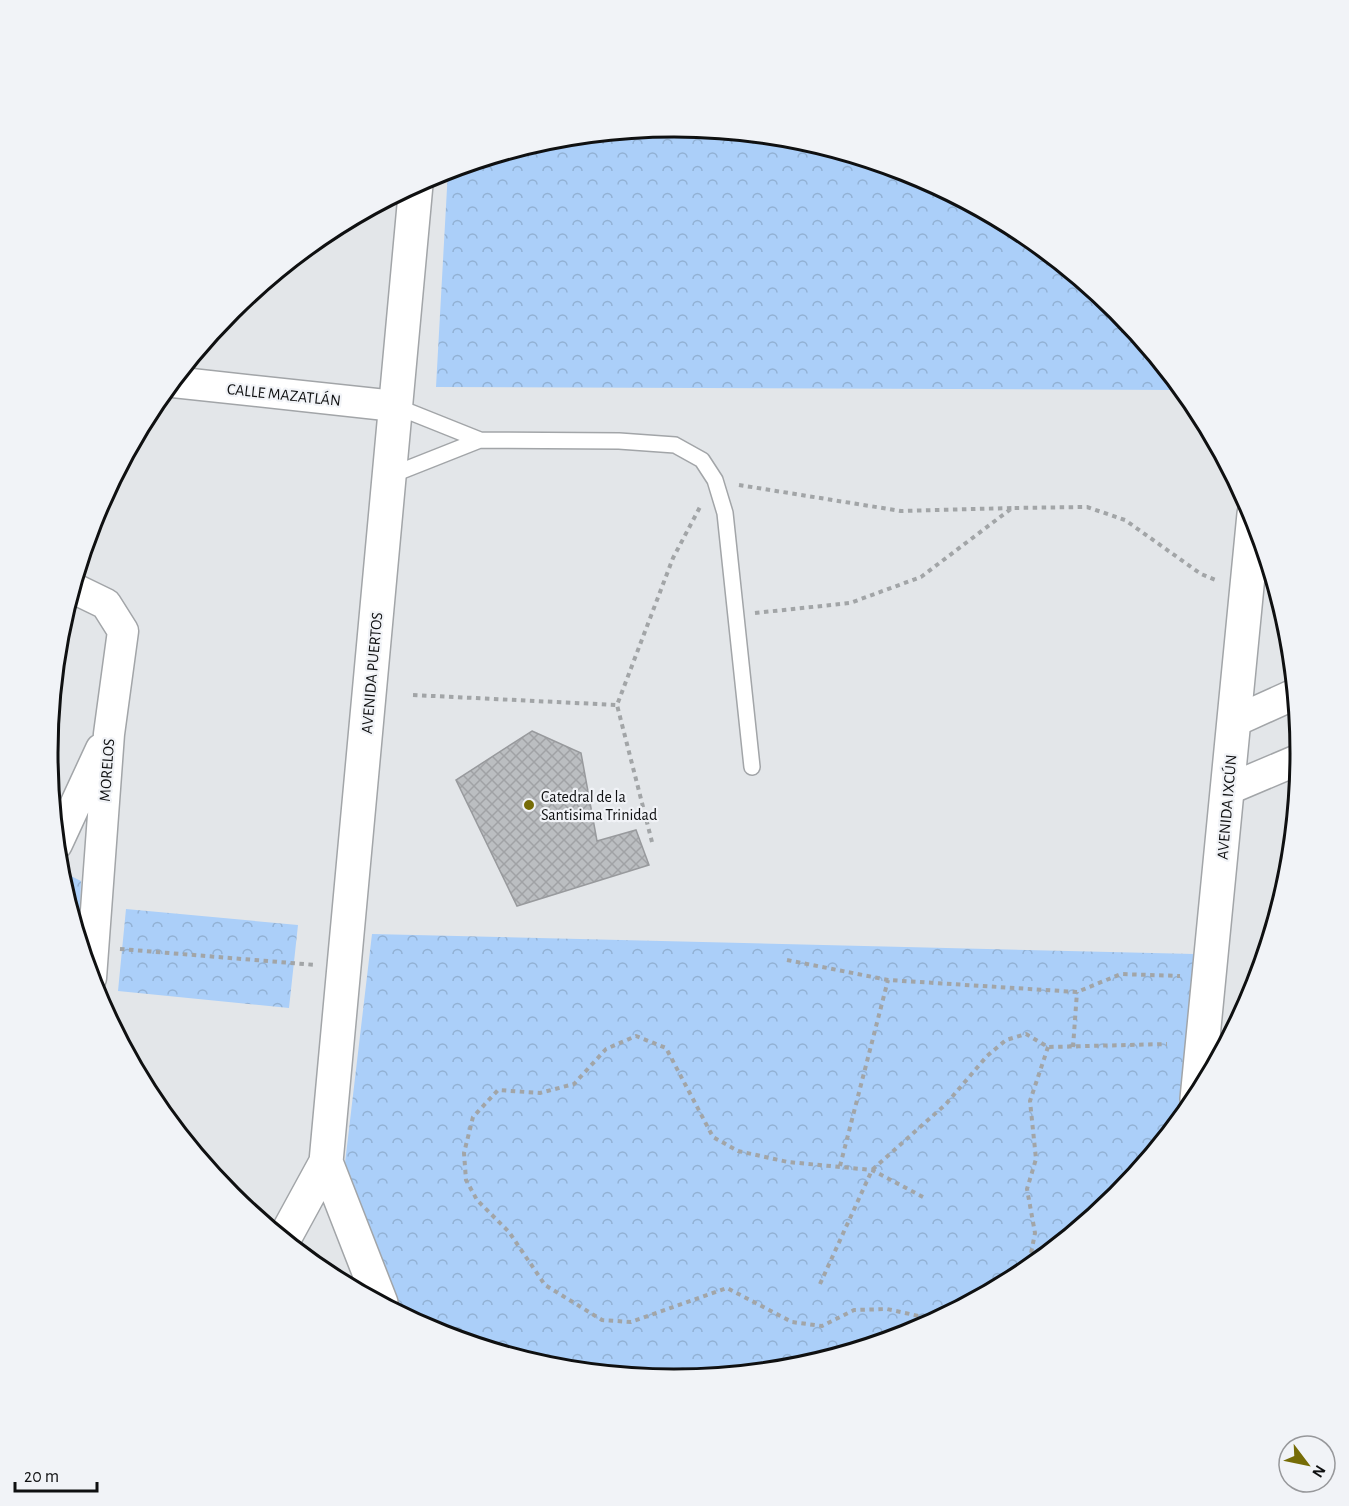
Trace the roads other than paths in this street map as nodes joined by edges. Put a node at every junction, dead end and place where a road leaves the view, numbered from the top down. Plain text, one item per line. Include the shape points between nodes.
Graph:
1 (415, 195) edge
2 (182, 383) edge
3 (395, 406) junction
4 (480, 440) junction
5 (389, 476) junction
6 (1252, 538) edge
7 (80, 591) edge
8 (1287, 697) edge
9 (1233, 722) junction
10 (109, 734) junction
11 (1290, 763) edge
12 (752, 767) dead end
13 (1229, 789) junction
14 (64, 830) edge
15 (93, 956) edge
16 (1199, 1075) edge
17 (326, 1162) junction
18 (288, 1232) edge
19 (377, 1292) edge

1 - 3 street, AVENIDA PUERTOS
2 - 3 street, CALLE MAZATLÁN
3 - 4 lane
3 - 5 street, AVENIDA PUERTOS
4 - 5 lane
4 - 12 lane via 675,445 702,460 714,480 724,513
5 - 17 street, AVENIDA PUERTOS
6 - 9 street, AVENIDA IXCÚN
7 - 10 street, MORELOS via 106,604 123,631
8 - 9 street
9 - 13 street, AVENIDA IXCÚN
10 - 14 street
10 - 15 street, MORELOS
11 - 13 street
13 - 16 street, AVENIDA IXCÚN
17 - 18 street, AVENIDA PUERTOS
17 - 19 street, AVENIDA PUERTOS

